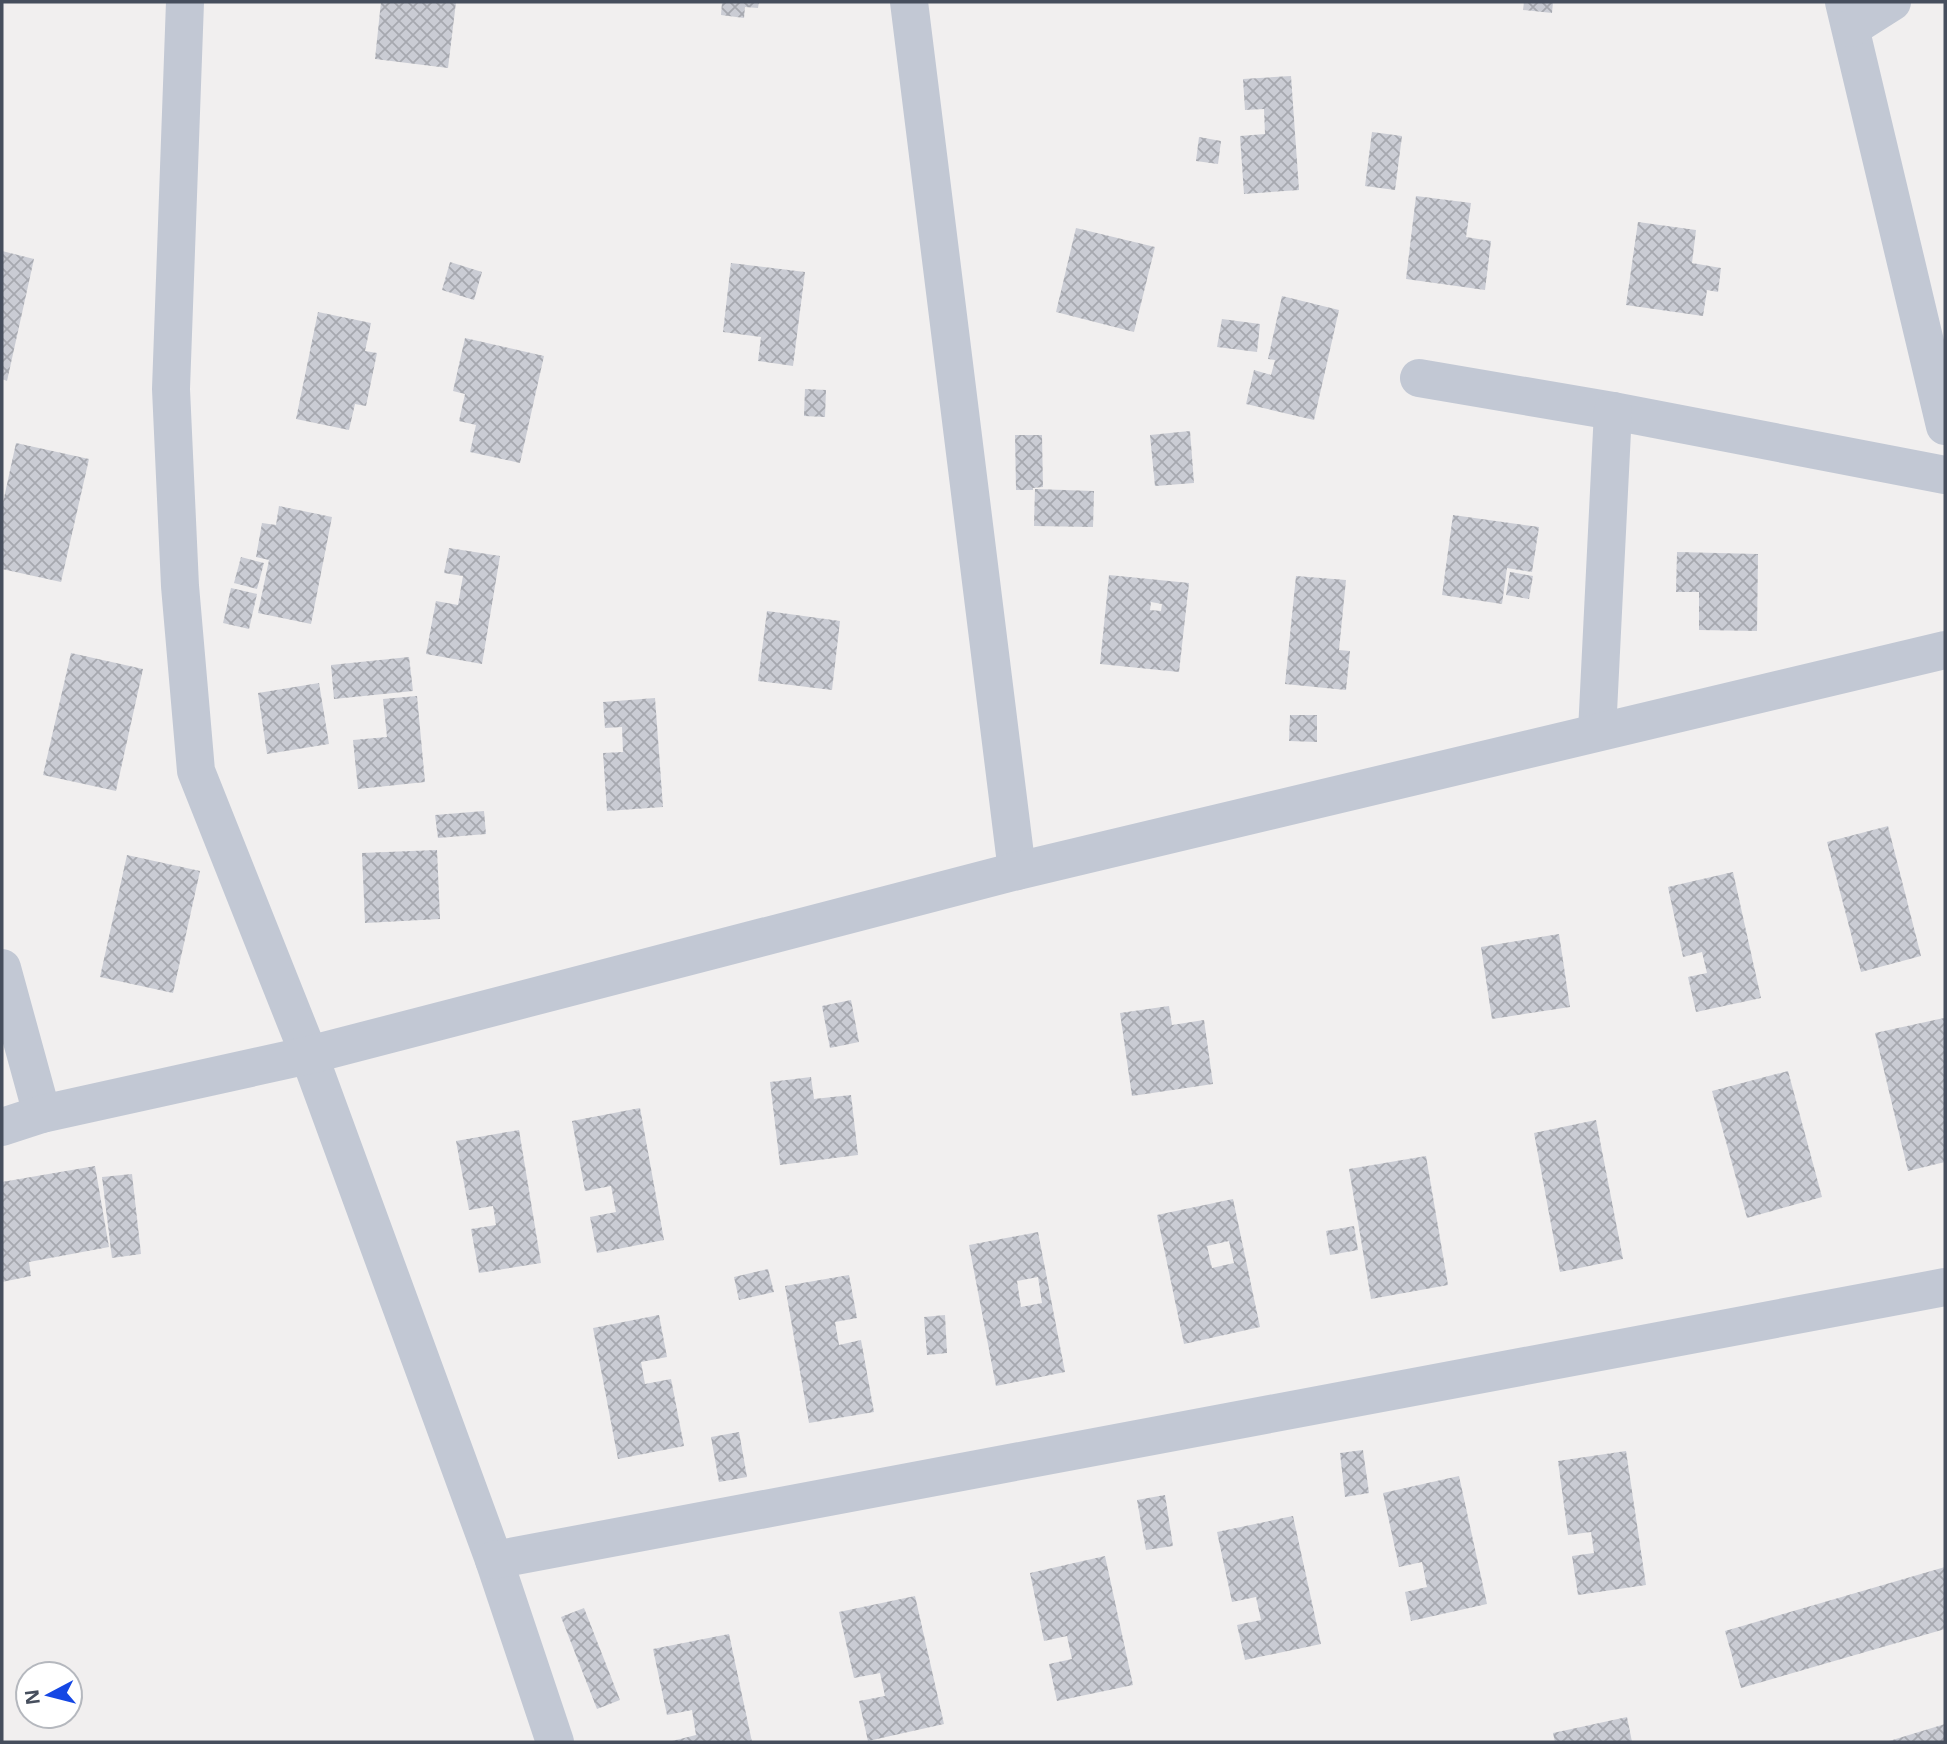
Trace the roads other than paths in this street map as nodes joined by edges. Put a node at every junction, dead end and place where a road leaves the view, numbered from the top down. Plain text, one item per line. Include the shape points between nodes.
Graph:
1 (185, 2) edge
2 (909, 2) edge
3 (1892, 2) edge
4 (1848, 15) edge
5 (1419, 378) dead end
6 (1613, 411) junction
7 (1945, 426) edge
8 (1945, 475) edge
9 (1945, 650) edge
10 (1597, 732) junction
11 (1017, 871) junction
12 (2, 968) edge
13 (309, 1055) junction
14 (42, 1114) junction
15 (2, 1127) edge
16 (1945, 1287) edge
17 (494, 1560) junction
18 (555, 1742) edge

1 - 13 street via 172,389 180,586 196,771
2 - 11 street
3 - 4 street
4 - 7 street
5 - 6 street
6 - 8 street
6 - 10 street
9 - 10 street
10 - 11 street
11 - 13 street
12 - 14 street
13 - 14 street
13 - 17 street
14 - 15 street
16 - 17 street
17 - 18 street

